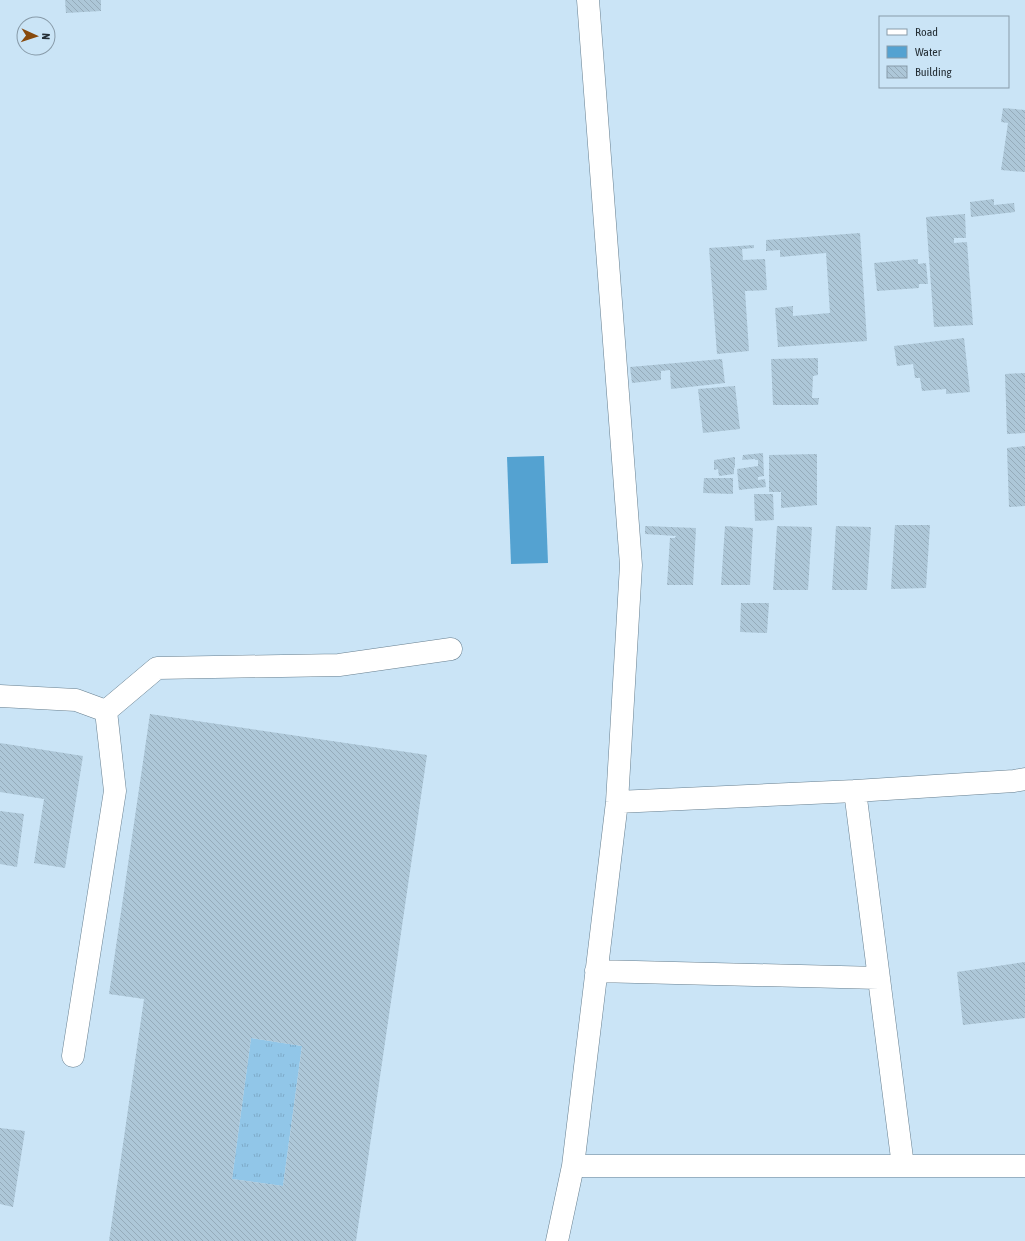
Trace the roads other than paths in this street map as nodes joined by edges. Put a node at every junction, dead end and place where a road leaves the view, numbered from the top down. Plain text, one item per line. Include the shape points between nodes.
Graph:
1 (588, 0) edge
2 (450, 649) dead end
3 (0, 696) edge
4 (106, 711) junction
5 (1025, 779) edge
6 (855, 791) junction
7 (617, 802) junction
8 (596, 971) junction
9 (879, 978) junction
10 (73, 1056) dead end
11 (573, 1166) junction
12 (903, 1166) junction
13 (1025, 1166) edge
14 (557, 1241) edge

1 - 7 street via 631,565
2 - 4 street via 339,665 157,668
3 - 4 street via 76,700
4 - 10 street via 115,791
5 - 6 street
6 - 7 street
6 - 9 street
7 - 8 street
8 - 9 street
8 - 11 street
9 - 12 street
11 - 12 street
11 - 14 street
12 - 13 street

